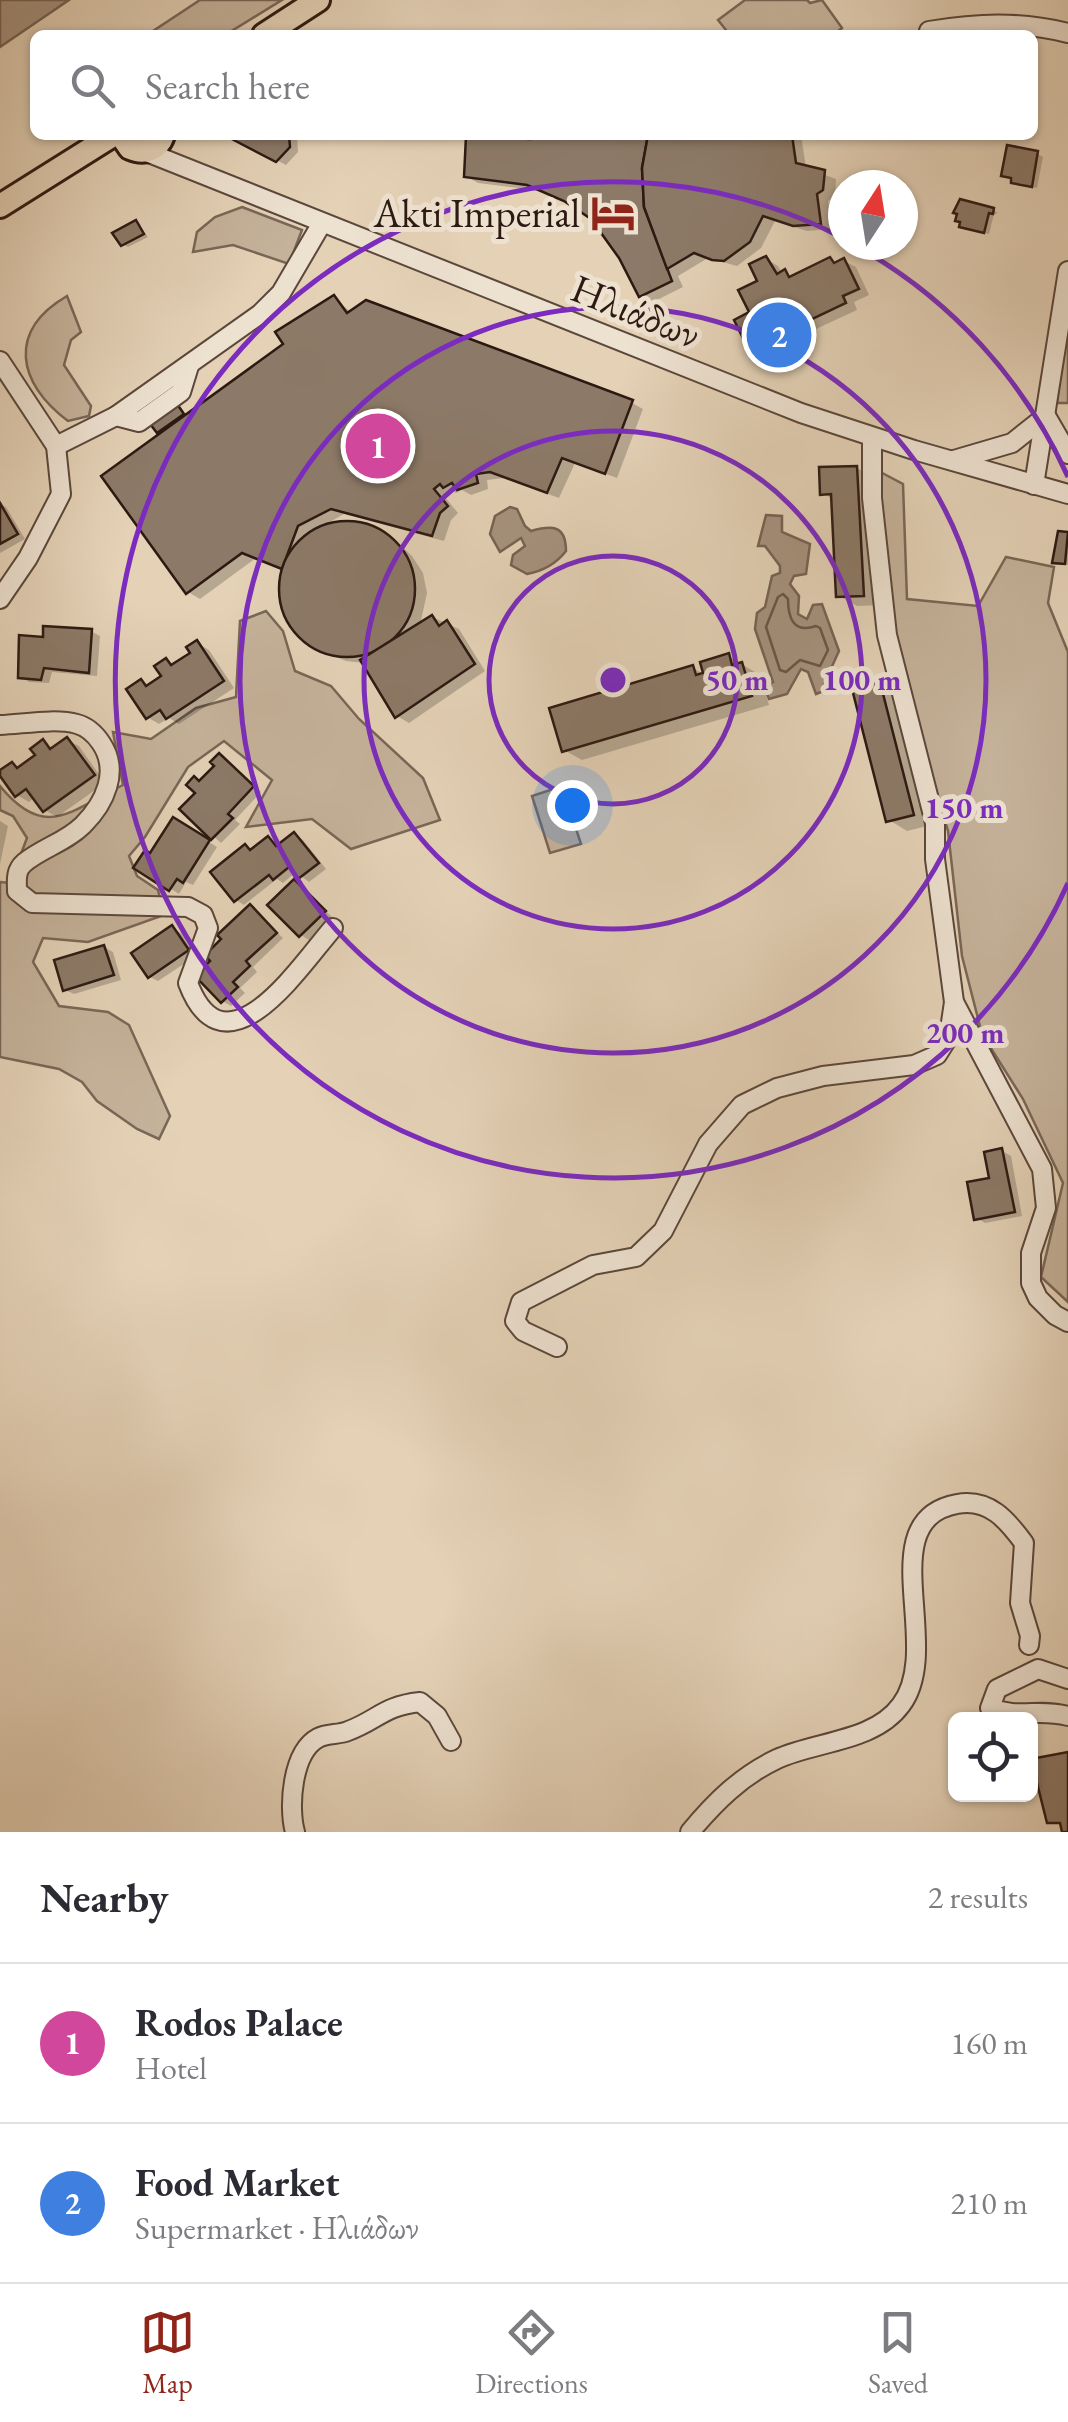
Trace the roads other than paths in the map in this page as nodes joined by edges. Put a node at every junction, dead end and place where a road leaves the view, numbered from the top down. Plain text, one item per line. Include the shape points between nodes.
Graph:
1 (318, 0) edge
2 (272, 30) edge
3 (940, 30) edge
4 (1068, 33) edge
5 (133, 140) edge
6 (0, 206) edge
7 (322, 223) junction
8 (1068, 271) edge
9 (1063, 322) edge
10 (0, 361) edge
11 (1046, 416) junction
12 (872, 437) junction
13 (56, 446) junction
14 (1068, 454) edge
15 (950, 461) junction
16 (1034, 485) junction
17 (1068, 494) edge
18 (0, 599) edge
19 (0, 725) edge
20 (333, 928) dead end
21 (954, 1002) junction
22 (1068, 1322) edge
23 (557, 1347) dead end
24 (1028, 1645) dead end
25 (1068, 1680) edge
26 (1068, 1716) edge
27 (451, 1741) dead end
28 (295, 1832) edge
29 (690, 1832) edge

1 - 2 main road
3 - 4 street via 982,22
5 - 6 main road
5 - 7 street, Ηλιάδων
7 - 12 street, Ηλιάδων
7 - 13 street via 281,293 260,314 116,416
8 - 9 street
9 - 11 street
10 - 13 street
11 - 14 street
11 - 15 street via 1012,443
11 - 16 street
12 - 15 street, Ηλιάδων
12 - 21 street via 888,635 935,823
13 - 18 street via 56,510
15 - 16 street, Ηλιάδων
16 - 17 street, Ηλιάδων
19 - 20 street via 88,728 110,759 112,774 86,822 52,848 18,862 17,891 32,902 188,908 203,916 208,928 188,983 196,1003 212,1016 240,1022 268,1004
21 - 22 street via 1042,1169 1046,1208 1031,1253 1032,1283 1038,1298
21 - 23 street via 949,1036 937,1055 914,1065 823,1076 742,1105 708,1144 663,1230 636,1258 593,1265 521,1302 515,1321
24 - 29 street via 1020,1603 1024,1543 989,1506 944,1506 913,1537 917,1666 902,1705 871,1730 752,1772
25 - 26 street via 1038,1669 997,1689 990,1708 1012,1716 1046,1710
27 - 28 street via 420,1702 395,1705 349,1731 317,1738 301,1757

